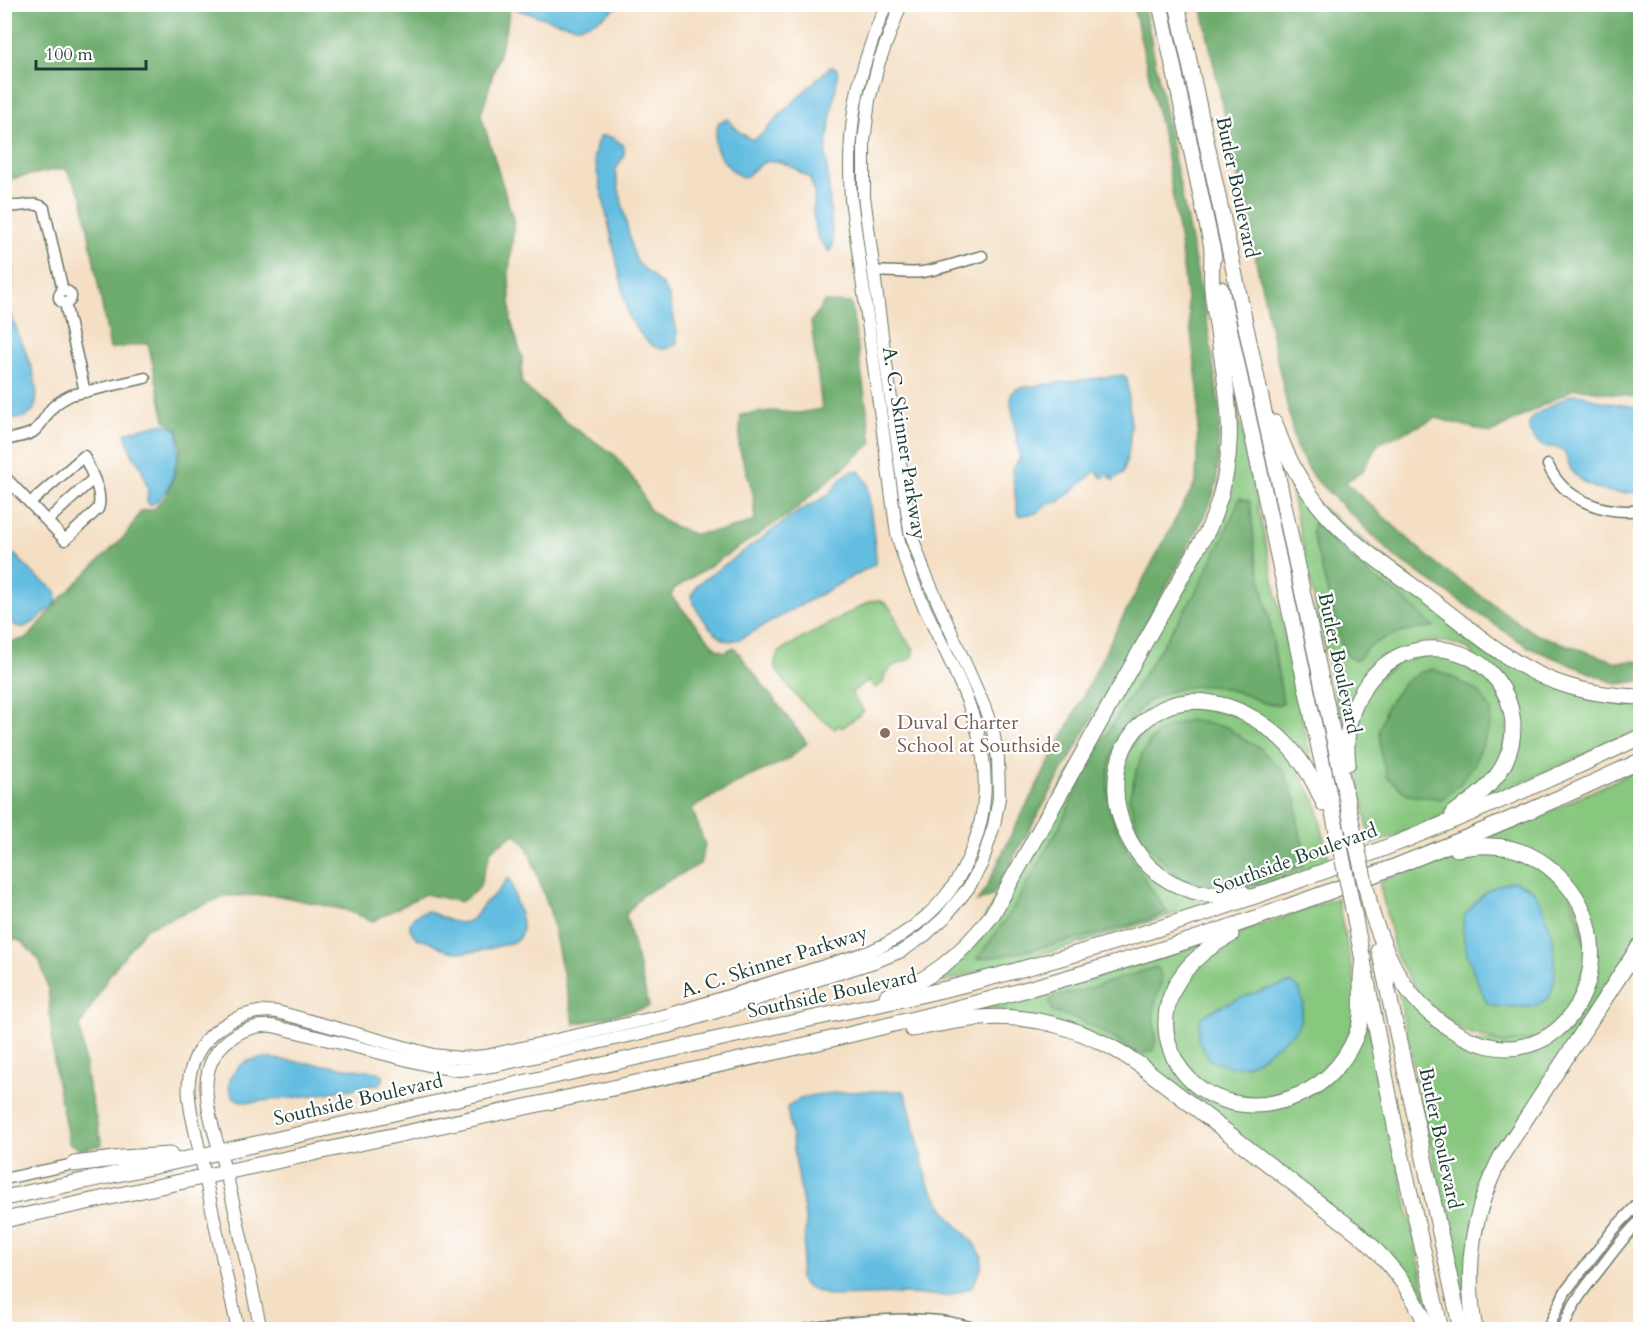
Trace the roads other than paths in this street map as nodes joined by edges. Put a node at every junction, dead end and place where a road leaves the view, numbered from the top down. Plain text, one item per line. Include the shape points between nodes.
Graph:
1 (886, 4) edge
2 (901, 4) edge
3 (1160, 4) edge
4 (1178, 4) edge
5 (7, 205) edge
6 (1212, 247) junction
7 (982, 256) dead end
8 (874, 272) junction
9 (1248, 338) junction
10 (145, 378) dead end
11 (85, 392) junction
12 (4, 440) edge
13 (1548, 465) dead end
14 (93, 479) junction
15 (6, 482) edge
16 (30, 503) junction
17 (1641, 510) edge
18 (47, 521) junction
19 (1641, 697) edge
20 (1641, 737) edge
21 (1641, 761) edge
22 (1347, 796) junction
23 (1337, 832) junction
24 (1397, 844) junction
25 (1402, 864) junction
26 (1296, 881) junction
27 (1303, 902) junction
28 (1372, 914) junction
29 (914, 927) junction
30 (921, 938) junction
31 (1641, 945) edge
32 (1363, 958) junction
33 (830, 1015) junction
34 (802, 1046) junction
35 (220, 1151) junction
36 (200, 1155) junction
37 (74, 1164) joint
38 (225, 1172) junction
39 (205, 1176) junction
40 (4, 1179) edge
41 (4, 1198) edge
42 (1641, 1202) edge
43 (4, 1220) edge
44 (1641, 1221) edge
45 (842, 1327) edge
46 (830, 1328) edge
47 (238, 1329) edge
48 (261, 1329) edge
49 (804, 1329) edge
50 (980, 1329) edge
51 (1428, 1329) edge
52 (1441, 1329) edge
53 (1461, 1329) edge
54 (1475, 1329) edge
55 (1549, 1329) edge
56 (1563, 1329) edge

1 - 29 main road, A. C. Skinner Parkway via 864,64 853,118 850,171 854,225 897,534 909,572 975,721 986,774 982,820 969,858 948,892
2 - 8 main road, A. C. Skinner Parkway via 875,75 864,135 864,196
3 - 6 highway, Butler Boulevard
4 - 9 highway, Butler Boulevard
5 - 11 street via 34,204 44,208
6 - 23 highway, Butler Boulevard
6 - 33 highway via 1212,289 1230,433 1224,487 1209,528 987,922 959,952 924,978 893,994
7 - 8 street via 921,272
8 - 30 main road, A. C. Skinner Parkway via 912,538 986,712 999,772 997,812 982,863 957,903
9 - 19 highway via 1289,459 1314,500 1349,537 1501,652 1528,668 1583,690
9 - 22 highway, Butler Boulevard
10 - 11 street
11 - 12 street via 62,399 32,432
13 - 17 street via 1561,484 1587,502 1609,510
14 - 16 street via 84,456
14 - 18 street
14 - 18 street via 100,498 98,509 64,540
15 - 16 street
16 - 18 street
20 - 24 highway, Southside Boulevard
21 - 25 highway via 1514,819
22 - 24 highway via 1348,725 1358,698 1378,671 1406,653 1431,648 1462,654 1483,665 1500,685 1510,708 1512,734 1505,761 1478,796
22 - 28 highway, Butler Boulevard, bridge
23 - 26 highway via 1309,772 1295,753 1269,729 1238,710 1199,701 1175,704 1153,714 1134,732 1118,766 1116,802 1129,840 1153,869 1182,888 1218,896
23 - 32 highway, Butler Boulevard, bridge
24 - 26 highway, Southside Boulevard
25 - 27 highway
25 - 28 highway via 1489,845 1518,850 1550,867 1576,897 1586,915 1591,937 1591,968 1575,1009 1554,1032 1528,1045 1497,1047 1464,1037 1437,1020 1412,995 1393,964
26 - 33 highway, Southside Boulevard via 1168,925 1016,970
27 - 32 highway via 1215,943 1195,958 1177,982 1166,1007 1166,1032 1173,1056 1187,1077 1209,1094 1247,1104 1278,1102 1317,1086 1339,1064 1355,1036 1361,1013
27 - 34 highway via 1083,974
28 - 53 highway, Butler Boulevard
29 - 30 main road
29 - 36 main road, A. C. Skinner Parkway via 856,957 671,1014 486,1056 433,1055 285,1013 264,1011 244,1015 215,1032 192,1068 189,1100
30 - 35 main road, A. C. Skinner Parkway via 866,966 669,1027 478,1069 432,1066 273,1026 249,1029 223,1045 207,1074 207,1098
31 - 54 highway via 1502,1155 1487,1186 1476,1222 1470,1266
32 - 52 highway, Butler Boulevard via 1396,1131
33 - 35 highway, Southside Boulevard
34 - 38 highway
34 - 51 highway via 996,1017 1049,1023 1097,1039 1140,1065 1359,1234 1403,1281
35 - 36 highway, Southside Boulevard
35 - 38 main road, A. C. Skinner Parkway
36 - 37 highway via 140,1156
36 - 39 main road, A. C. Skinner Parkway
36 - 41 highway, Southside Boulevard
37 - 40 street
38 - 39 highway
38 - 48 main road, A. C. Skinner Parkway
39 - 43 highway
39 - 47 main road, A. C. Skinner Parkway
42 - 55 street via 1614,1229 1565,1292
44 - 56 street via 1578,1297
45 - 46 street
45 - 50 street via 896,1320 940,1321
46 - 49 street

